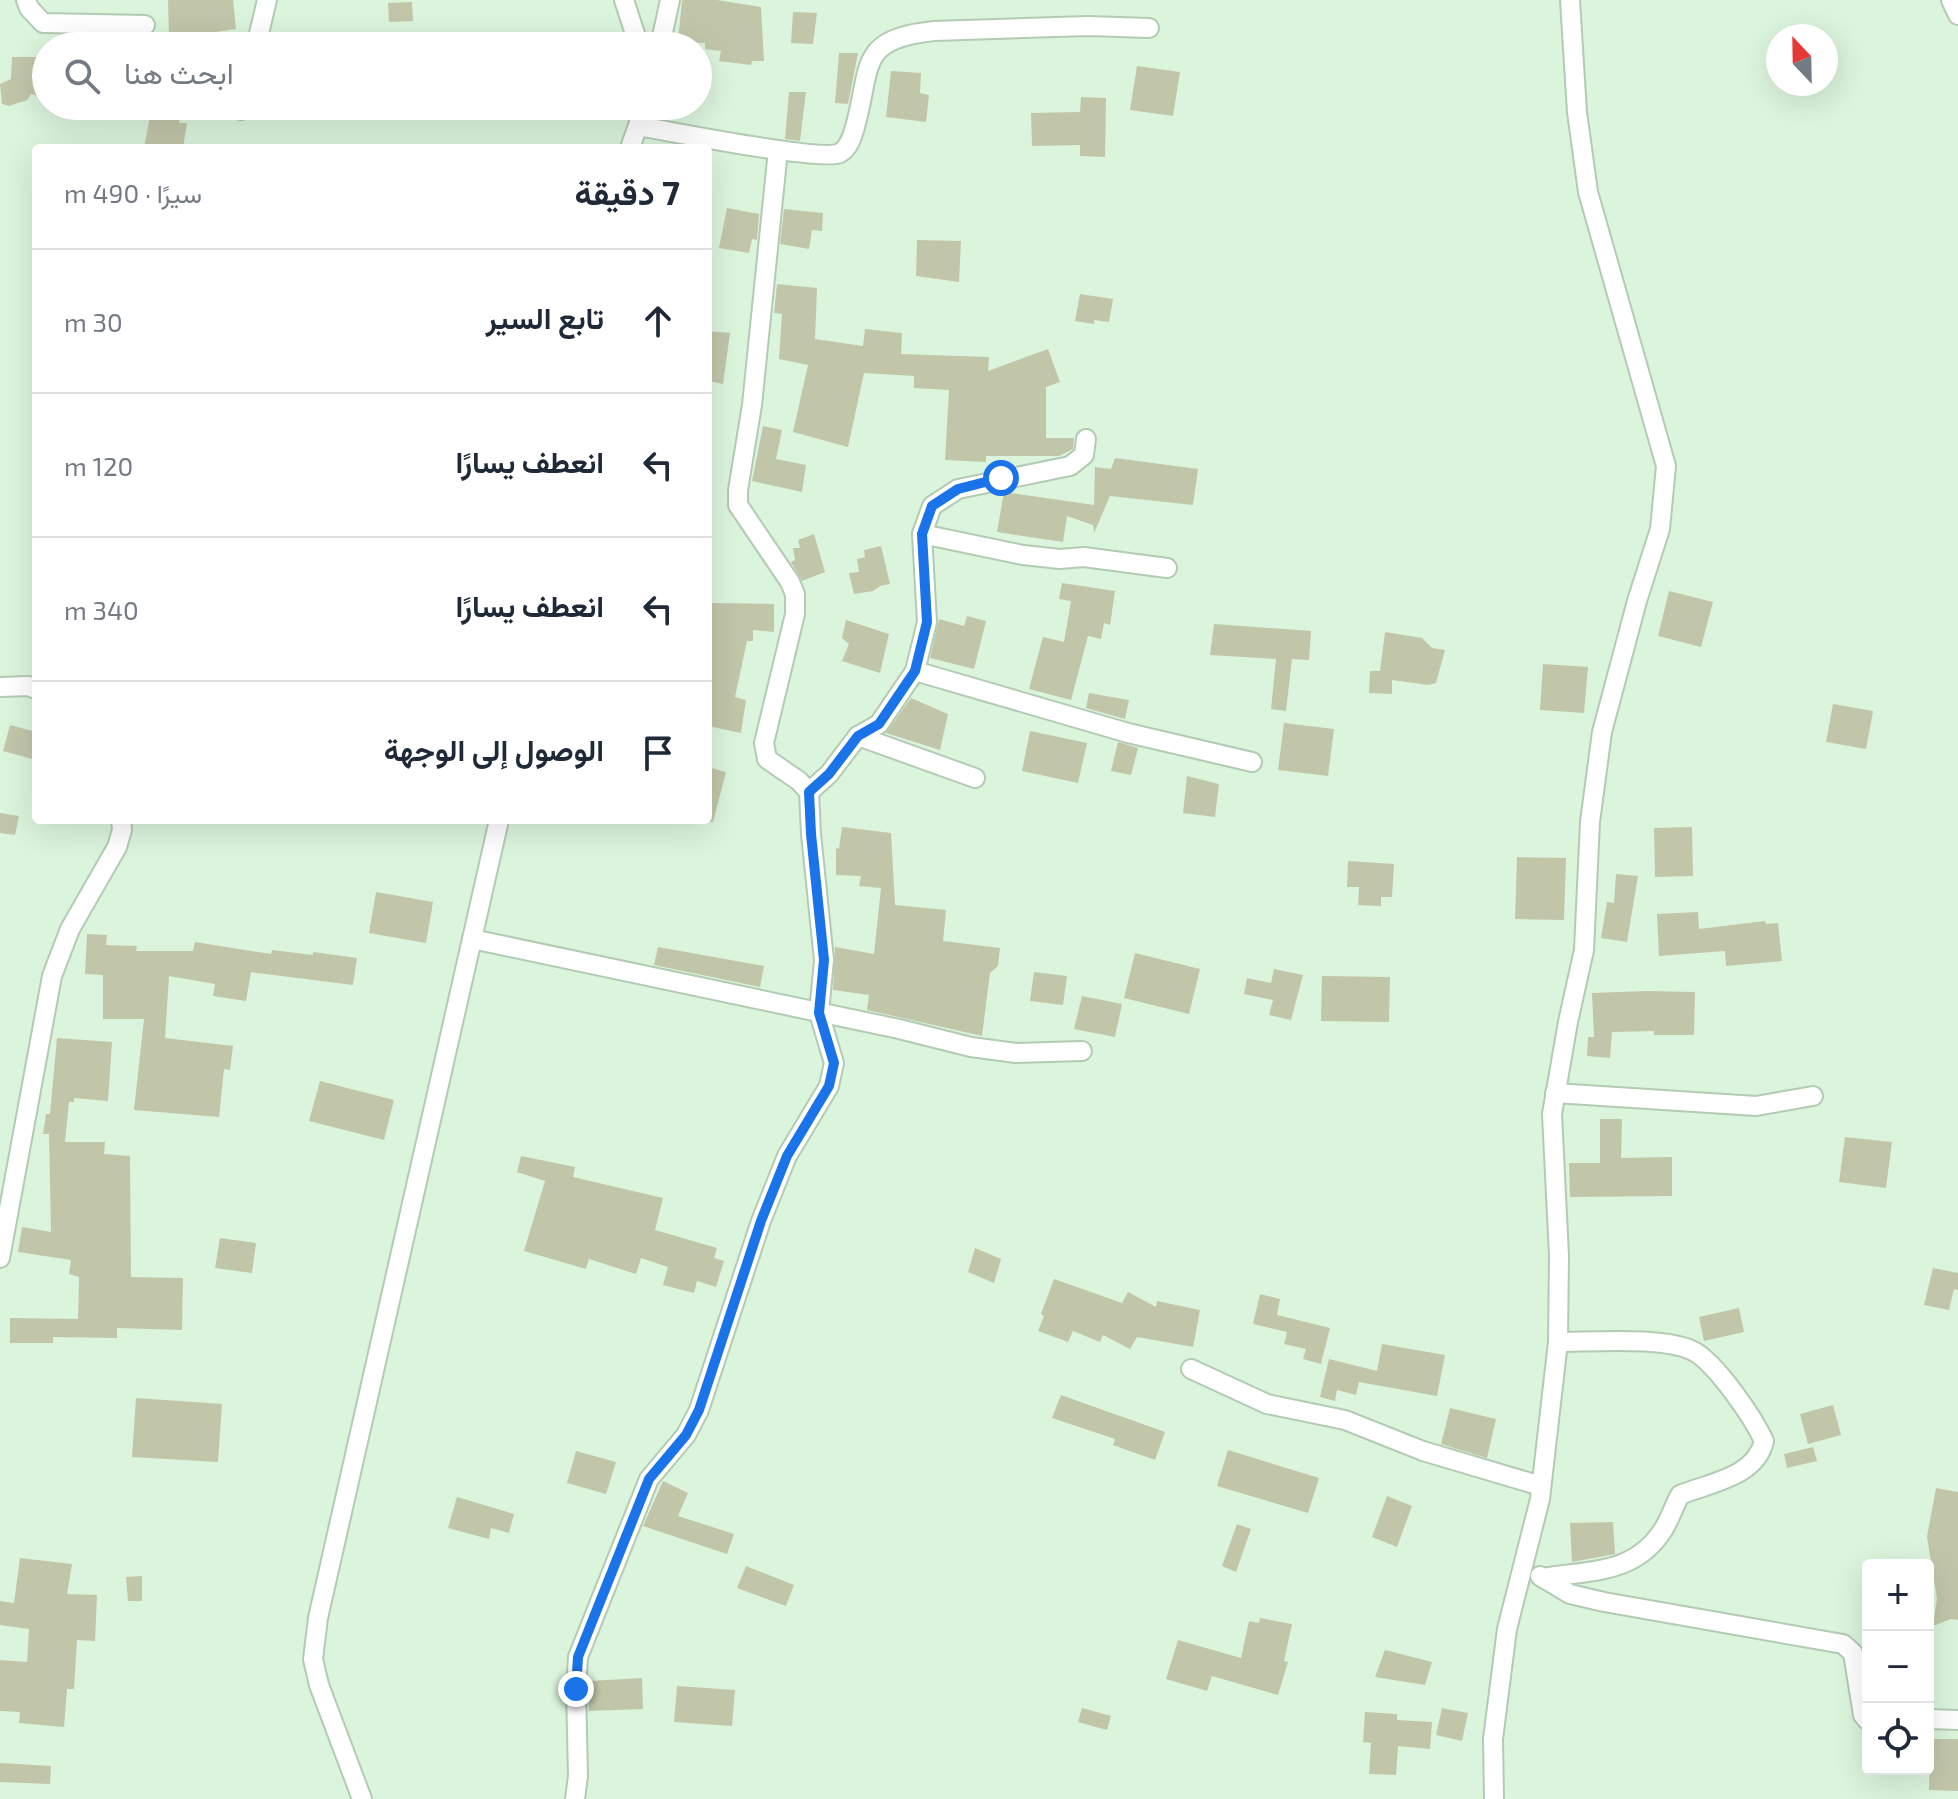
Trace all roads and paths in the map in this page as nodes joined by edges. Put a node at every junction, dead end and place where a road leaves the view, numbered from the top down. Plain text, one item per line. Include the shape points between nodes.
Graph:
1 (26, 0) edge
2 (267, 0) edge
3 (624, 0) edge
4 (670, 0) edge
5 (1570, 0) edge
6 (1951, 0) edge
7 (1958, 15) edge
8 (145, 25) dead end
9 (1149, 28) dead end
10 (259, 32) edge
11 (634, 32) edge
12 (663, 32) edge
13 (640, 120) edge
14 (638, 126) junction
15 (631, 144) edge
16 (778, 150) junction
17 (1086, 439) dead end
18 (922, 534) junction
19 (1167, 568) dead end
20 (915, 671) junction
21 (0, 687) edge
22 (32, 688) edge
23 (858, 736) junction
24 (1252, 762) dead end
25 (975, 778) dead end
26 (809, 792) junction
27 (121, 824) edge
28 (498, 824) edge
29 (472, 939) junction
30 (819, 1013) junction
31 (1082, 1051) dead end
32 (1555, 1093) junction
33 (1813, 1096) dead end
34 (1, 1247) edge
35 (1558, 1342) junction
36 (1191, 1369) dead end
37 (1541, 1486) junction
38 (1522, 1564) junction
39 (1543, 1578) junction
40 (1862, 1709) edge
41 (1934, 1719) edge
42 (1958, 1720) edge
43 (362, 1799) edge
44 (575, 1799) edge
45 (1494, 1799) edge

1 - 8 street via 43,23
2 - 10 street
3 - 11 street
4 - 12 street
5 - 32 street via 1588,192 1666,466 1660,529 1602,732 1590,822 1584,950
6 - 7 street
9 - 16 street via 1017,27 909,34 875,51 851,142 841,153
13 - 14 street
14 - 15 street
14 - 16 street
16 - 26 street via 738,505 795,594 795,614 764,743 767,759
17 - 18 street via 1084,455 1070,466 958,489 932,506
18 - 19 street via 1023,555
18 - 20 street via 927,622
20 - 23 street via 879,724
20 - 24 street via 1128,733
21 - 22 street
23 - 25 street
23 - 26 street
26 - 30 street via 824,960
27 - 34 street via 117,847 70,929 52,976
28 - 29 street
29 - 30 street
29 - 43 street via 318,1618 313,1659 319,1685
30 - 31 street via 971,1047 1016,1053
30 - 44 street via 834,1063 829,1086 787,1156 699,1410 686,1435 649,1479 578,1657
32 - 33 street via 1756,1106
32 - 35 street
35 - 37 street
35 - 39 street via 1626,1342 1697,1353 1745,1407 1764,1441 1750,1465 1730,1478 1680,1495 1663,1530 1626,1563
36 - 37 street via 1267,1404 1345,1420 1423,1451
37 - 38 street
38 - 39 street
38 - 45 street via 1507,1629 1493,1739
39 - 40 street via 1570,1594 1604,1602 1843,1644 1853,1653
41 - 42 street

